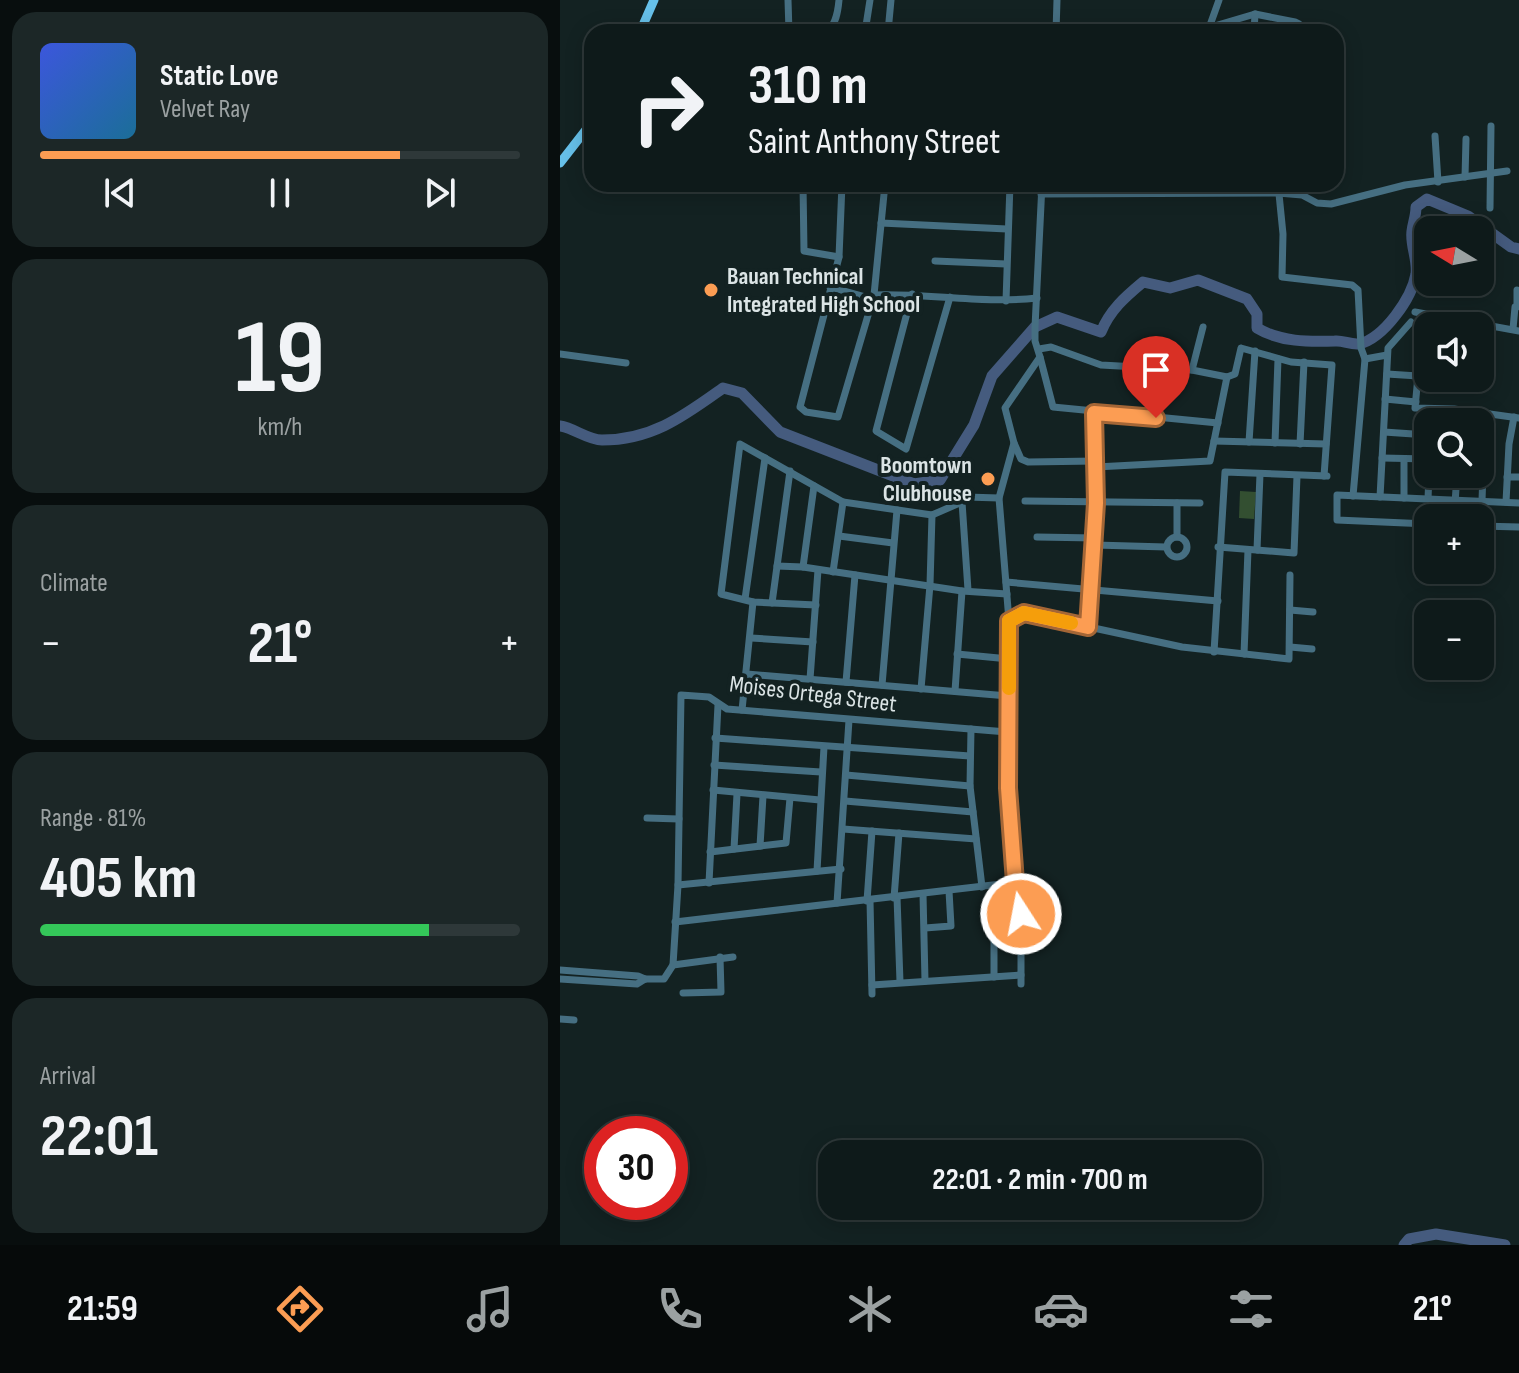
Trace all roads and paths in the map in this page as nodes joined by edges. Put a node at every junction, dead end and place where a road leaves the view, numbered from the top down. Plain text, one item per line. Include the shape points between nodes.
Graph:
1 (654, 0) edge
2 (788, 0) edge
3 (839, 0) edge
4 (870, 0) edge
5 (891, 0) edge
6 (1057, 0) edge
7 (1219, 0) edge
8 (1255, 14) junction
9 (644, 24) edge
10 (789, 24) edge
11 (831, 24) edge
12 (866, 24) edge
13 (889, 24) edge
14 (1056, 24) edge
15 (1210, 24) edge
16 (1222, 24) edge
17 (1254, 24) edge
18 (1299, 24) edge
19 (1491, 126) dead end
20 (584, 132) edge
21 (1435, 136) dead end
22 (1466, 139) dead end
23 (560, 163) edge
24 (1491, 171) junction
25 (1507, 171) dead end
26 (1465, 177) junction
27 (1438, 182) junction
28 (803, 192) edge
29 (842, 192) edge
30 (884, 192) edge
31 (1010, 192) edge
32 (1083, 192) edge
33 (1194, 192) edge
34 (1278, 192) edge
35 (1290, 192) edge
36 (1041, 194) joint
37 (1083, 196) junction
38 (1490, 208) dead end
39 (881, 223) junction
40 (1007, 229) junction
41 (839, 257) junction
42 (935, 261) dead end
43 (1006, 264) junction
44 (830, 287) junction
45 (1517, 290) edge
46 (912, 294) junction
47 (873, 297) junction
48 (950, 297) junction
49 (1037, 298) junction
50 (1006, 301) junction
51 (1517, 307) edge
52 (1411, 322) dead end
53 (1494, 326) edge
54 (1203, 327) dead end
55 (1516, 330) edge
56 (1255, 351) junction
57 (1040, 353) junction
58 (560, 354) edge
59 (1387, 355) junction
60 (1278, 359) junction
61 (1365, 359) junction
62 (1304, 362) junction
63 (626, 363) dead end
64 (1192, 370) junction
65 (1387, 374) junction
66 (1227, 377) junction
67 (1385, 399) junction
68 (1416, 402) junction
69 (1415, 408) edge
70 (1094, 413) junction
71 (1494, 415) edge
72 (1516, 418) edge
73 (1218, 423) junction
74 (1384, 432) junction
75 (1414, 434) edge
76 (1214, 441) junction
77 (1249, 442) junction
78 (1014, 443) junction
79 (1275, 443) junction
80 (1300, 444) junction
81 (1326, 444) junction
82 (765, 458) junction
83 (1382, 458) junction
84 (1404, 459) junction
85 (1414, 459) edge
86 (1096, 464) junction
87 (790, 471) junction
88 (1260, 474) junction
89 (1297, 476) junction
90 (1507, 477) junction
91 (1519, 477) edge
92 (814, 486) junction
93 (1428, 488) edge
94 (1456, 488) edge
95 (1482, 488) edge
96 (1353, 496) junction
97 (1380, 497) junction
98 (999, 498) junction
99 (1404, 498) junction
100 (1428, 499) junction
101 (1025, 501) dead end
102 (1455, 501) junction
103 (1482, 501) junction
104 (843, 502) junction
105 (962, 502) junction
106 (1506, 502) junction
107 (1096, 503) junction
108 (1177, 503) junction
109 (1200, 503) dead end
110 (1519, 503) edge
111 (1455, 504) edge
112 (897, 510) junction
113 (932, 515) junction
114 (1414, 523) edge
115 (1494, 526) edge
116 (1519, 527) edge
117 (839, 536) junction
118 (1037, 537) dead end
119 (1177, 537) junction
120 (1095, 542) junction
121 (893, 543) junction
122 (1166, 547) junction
123 (1218, 547) junction
124 (1253, 550) junction
125 (777, 566) junction
126 (803, 567) junction
127 (818, 570) junction
128 (833, 572) junction
129 (855, 575) junction
130 (1290, 575) dead end
131 (891, 579) junction
132 (1006, 582) junction
133 (930, 585) junction
134 (1093, 589) junction
135 (965, 590) junction
136 (1007, 594) junction
137 (749, 600) junction
138 (1218, 601) junction
139 (772, 603) junction
140 (816, 605) junction
141 (1290, 610) junction
142 (1313, 612) dead end
143 (1009, 621) junction
144 (1088, 627) junction
145 (751, 638) junction
146 (813, 642) junction
147 (1290, 647) junction
148 (1312, 649) dead end
149 (1214, 652) junction
150 (957, 654) junction
151 (1244, 654) junction
152 (1009, 659) junction
153 (747, 674) junction
154 (810, 679) junction
155 (846, 682) junction
156 (882, 685) junction
157 (921, 689) junction
158 (955, 691) junction
159 (1008, 696) junction
160 (718, 705) junction
161 (742, 710) junction
162 (849, 720) junction
163 (971, 729) junction
164 (1007, 732) junction
165 (715, 738) junction
166 (824, 747) junction
167 (847, 748) junction
168 (970, 756) junction
169 (714, 765) junction
170 (821, 772) junction
171 (846, 775) junction
172 (970, 786) junction
173 (713, 790) junction
174 (737, 794) junction
175 (763, 796) junction
176 (790, 798) junction
177 (820, 800) junction
178 (845, 801) junction
179 (973, 812) junction
180 (647, 818) dead end
181 (679, 819) junction
182 (843, 829) junction
183 (872, 831) junction
184 (899, 833) junction
185 (976, 839) junction
186 (760, 846) junction
187 (734, 849) junction
188 (710, 852) junction
189 (841, 869) junction
190 (817, 871) junction
191 (1021, 882) junction
192 (709, 883) junction
193 (678, 885) junction
194 (994, 886) junction
195 (982, 887) junction
196 (949, 891) junction
197 (923, 894) junction
198 (896, 898) junction
199 (868, 900) junction
200 (837, 903) junction
201 (675, 922) junction
202 (925, 928) junction
203 (720, 957) junction
204 (733, 957) dead end
205 (673, 965) junction
206 (560, 970) edge
207 (994, 977) junction
208 (560, 979) edge
209 (645, 979) junction
210 (925, 981) junction
211 (900, 982) junction
212 (872, 985) junction
213 (683, 993) dead end
214 (872, 994) dead end
215 (560, 1019) edge
216 (574, 1020) dead end

1 - 9 main road
2 - 10 street
3 - 11 street
4 - 12 street
5 - 13 street
6 - 14 street
7 - 15 street
8 - 16 street
8 - 17 street
8 - 18 street
19 - 24 street
20 - 23 main road
21 - 27 street
22 - 26 street
24 - 25 street
24 - 26 street
24 - 38 street
26 - 27 street
27 - 35 street via 1393,187 1331,204
28 - 41 street via 804,251
29 - 41 street
30 - 39 street
31 - 40 street
32 - 37 street
33 - 37 street
34 - 61 street via 1282,277 1357,286
36 - 37 street
36 - 49 street
39 - 40 street
39 - 47 street
40 - 43 street
41 - 44 street
42 - 43 street
43 - 50 street
44 - 47 street
44 - 47 street via 800,407 806,412 838,417
45 - 51 street
46 - 47 street
46 - 48 street
46 - 48 street via 876,431 906,449
48 - 50 street
49 - 50 street
49 - 57 street via 1035,341
51 - 55 street
52 - 59 street
53 - 55 street
54 - 64 street
56 - 60 street
56 - 66 street via 1241,348 1235,374
56 - 77 street
57 - 64 street via 1051,347 1101,365
57 - 70 street via 1053,407
57 - 78 street via 1005,408
58 - 63 street
59 - 61 street
59 - 65 street
60 - 62 street
60 - 79 street
61 - 96 street
62 - 80 street
62 - 81 street via 1332,365
64 - 66 street
65 - 67 street
65 - 68 street via 1418,376
66 - 73 street
67 - 68 street
67 - 74 street
68 - 69 street
70 - 73 street
70 - 86 street
71 - 72 street
72 - 90 street
73 - 76 street
74 - 75 street
74 - 83 street
76 - 77 street
76 - 86 street via 1210,461
77 - 79 street
78 - 86 street via 1028,462
78 - 98 street
79 - 80 street
80 - 81 street
81 - 89 street via 1326,476
82 - 87 street
82 - 137 street
82 - 137 street via 740,444 721,594
83 - 84 street
83 - 97 street
84 - 85 street
84 - 99 street
86 - 107 street
87 - 92 street
87 - 125 street
88 - 89 street
88 - 123 street via 1225,472
88 - 124 street
89 - 124 street via 1294,553
90 - 91 street
90 - 106 street
92 - 104 street
92 - 126 street
93 - 100 street
94 - 102 street
95 - 103 street
96 - 97 street
96 - 114 street via 1337,495 1337,520
97 - 99 street
98 - 105 street via 966,497
98 - 132 street
99 - 100 street
100 - 102 street
101 - 107 street
102 - 103 street
102 - 111 street
103 - 106 street
104 - 112 street
104 - 117 street
105 - 113 street
105 - 135 street
106 - 110 street
107 - 108 street
107 - 120 street
108 - 109 street
108 - 119 street
112 - 113 street
112 - 121 street
113 - 133 street
115 - 116 street
117 - 121 street
117 - 128 street
118 - 120 street
119 - 122 street
119 - 122 street via 1186,544 1184,555 1173,557
120 - 122 street
120 - 134 street
121 - 131 street
123 - 124 street
123 - 138 street
124 - 151 street
125 - 126 street
125 - 139 street
126 - 127 street
127 - 128 street
127 - 140 street
128 - 129 street
129 - 131 street
129 - 155 street
130 - 141 street
131 - 133 street
131 - 156 street
132 - 134 street
132 - 136 street
133 - 135 street
133 - 157 street
134 - 138 street
134 - 144 street
135 - 136 street
135 - 150 street
136 - 143 street
137 - 139 street
137 - 145 street
138 - 149 street
139 - 140 street
140 - 146 street
141 - 142 street
141 - 147 street
143 - 144 street via 1024,613
143 - 152 street
144 - 149 street
145 - 146 street
145 - 153 street
146 - 154 street
147 - 148 street
147 - 151 street via 1289,659
149 - 151 street
150 - 152 street
150 - 158 street
152 - 159 street
153 - 154 street
153 - 161 street
154 - 155 street
155 - 156 street
156 - 157 street
157 - 158 street
158 - 159 street
159 - 164 street
160 - 161 street, Moises Ortega Street
160 - 165 street
160 - 181 street, Moises Ortega Street via 709,697 681,695
161 - 162 street, Moises Ortega Street
162 - 163 street, Moises Ortega Street
162 - 167 street
163 - 164 street, Moises Ortega Street
163 - 168 street
164 - 191 street via 1008,788
165 - 166 street
165 - 169 street
166 - 167 street
166 - 170 street
167 - 168 street
167 - 171 street
168 - 172 street
169 - 170 street
169 - 173 street
170 - 177 street
171 - 172 street
171 - 178 street
172 - 179 street
173 - 174 street
173 - 188 street
174 - 175 street
174 - 187 street
175 - 176 street
175 - 186 street
176 - 177 street
176 - 186 street via 786,843
177 - 190 street
178 - 179 street
178 - 182 street
179 - 185 street
180 - 181 street
181 - 193 street, Moises Ortega Street
182 - 183 street
182 - 189 street
183 - 184 street
183 - 199 street
184 - 185 street
184 - 198 street
185 - 195 street
186 - 187 street
187 - 188 street
188 - 192 street
189 - 190 street
189 - 200 street
190 - 192 street
191 - 194 street
191 - 207 street via 1021,980
192 - 193 street
193 - 201 street, Moises Ortega Street
194 - 195 street
194 - 207 street
195 - 196 street
196 - 197 street
196 - 202 street via 951,926
197 - 198 street
197 - 202 street
198 - 199 street
198 - 211 street
199 - 200 street
199 - 212 street
200 - 201 street
201 - 205 street, Moises Ortega Street
202 - 210 street
203 - 204 street
203 - 205 street
203 - 213 street via 721,992
205 - 209 street via 664,979
206 - 209 street
207 - 210 street
208 - 209 street via 637,984
210 - 211 street
211 - 212 street
212 - 214 street
215 - 216 street

